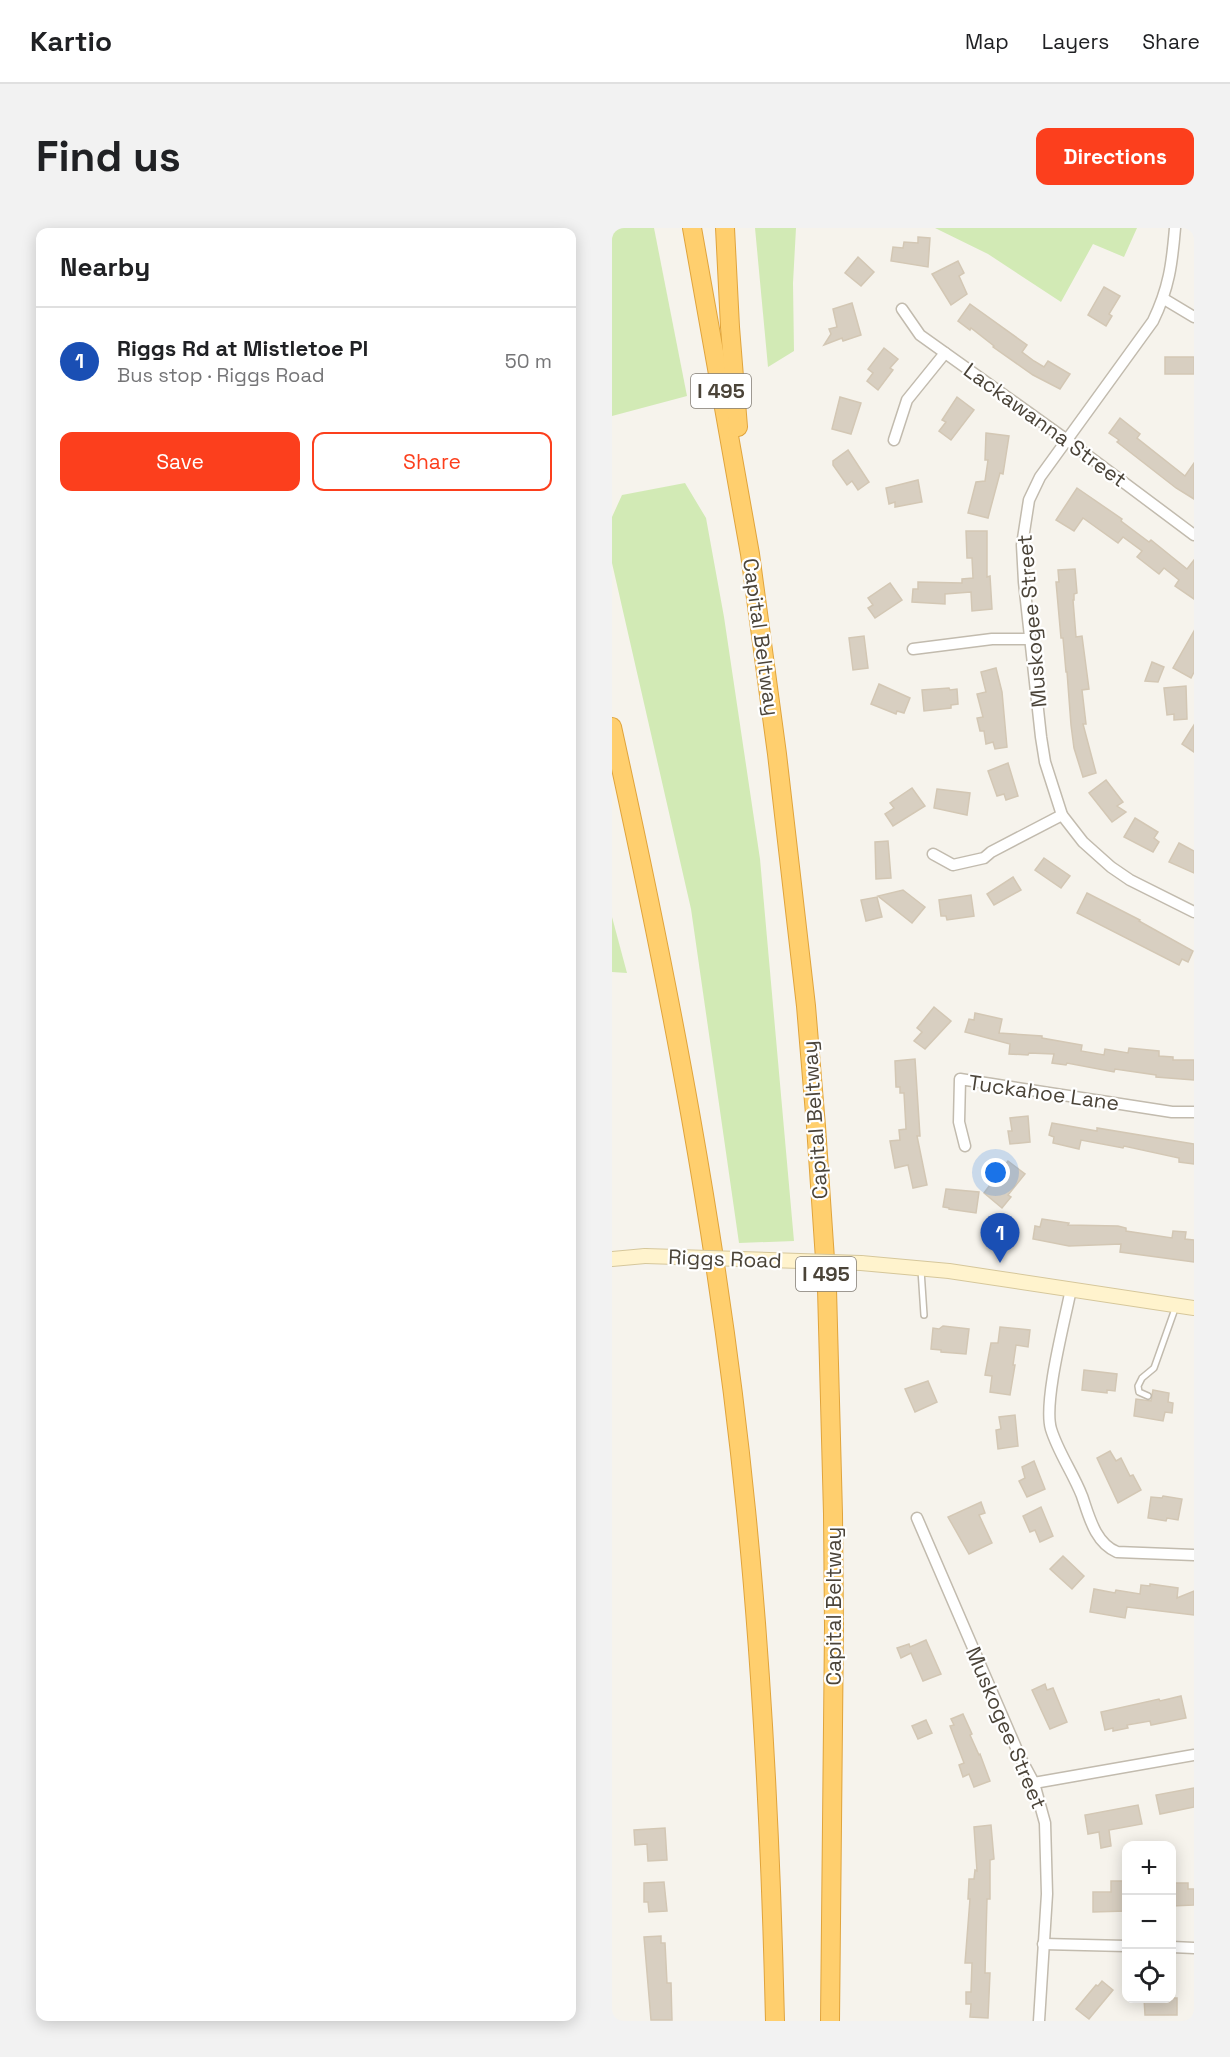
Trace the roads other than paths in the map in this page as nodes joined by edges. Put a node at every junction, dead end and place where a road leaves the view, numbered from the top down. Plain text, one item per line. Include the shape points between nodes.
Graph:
1 (692, 228) edge
2 (725, 228) edge
3 (1175, 228) edge
4 (1164, 299) junction
5 (902, 309) dead end
6 (1194, 317) edge
7 (945, 353) junction
8 (894, 440) dead end
9 (1067, 440) junction
10 (1194, 536) edge
11 (750, 554) junction
12 (1030, 639) junction
13 (913, 650) dead end
14 (612, 727) edge
15 (1062, 815) junction
16 (933, 854) dead end
17 (1194, 912) edge
18 (1194, 1112) edge
19 (965, 1146) dead end
20 (612, 1259) edge
21 (921, 1268) junction
22 (1071, 1289) junction
23 (1176, 1306) junction
24 (1194, 1308) edge
25 (924, 1316) dead end
26 (1148, 1396) dead end
27 (916, 1518) dead end
28 (1194, 1556) edge
29 (1194, 1755) edge
30 (1034, 1783) junction
31 (1042, 1944) junction
32 (1122, 1946) edge
33 (1176, 1947) edge
34 (1194, 1947) edge
35 (775, 2021) edge
36 (831, 2021) edge
37 (1039, 2021) edge

1 - 11 highway, Capital Beltway / I 495
2 - 11 highway
3 - 4 street, Muskogee Street
4 - 6 street
4 - 9 street, Muskogee Street via 1153,321
5 - 7 street, Lackawanna Street via 920,335
7 - 8 street via 907,400
7 - 9 street, Lackawanna Street
9 - 10 street, Lackawanna Street
9 - 12 street, Muskogee Street via 1040,477 1029,500 1024,525
11 - 36 highway, Capital Beltway / I 495 via 806,1006 827,1289 834,1626
12 - 13 street via 992,639
12 - 15 street, Muskogee Street via 1045,762
14 - 35 highway via 693,1125 735,1410 757,1630
15 - 16 street via 984,858 953,865
15 - 17 street, Muskogee Street via 1083,842 1111,867
18 - 19 street, Tuckahoe Lane via 1172,1112 960,1079 959,1122
20 - 21 main road, Riggs Road, bridge via 645,1256
21 - 22 main road, Riggs Road
21 - 25 lane
22 - 23 main road, Riggs Road
22 - 28 street via 1049,1421 1091,1521 1101,1540 1117,1552
23 - 24 main road, Riggs Road
23 - 26 lane via 1154,1368 1138,1386 1139,1392
27 - 30 street, Muskogee Street
29 - 30 street
30 - 31 street, Muskogee Street via 1045,1823 1047,1894
31 - 32 street
31 - 37 street, Muskogee Street
33 - 34 street

